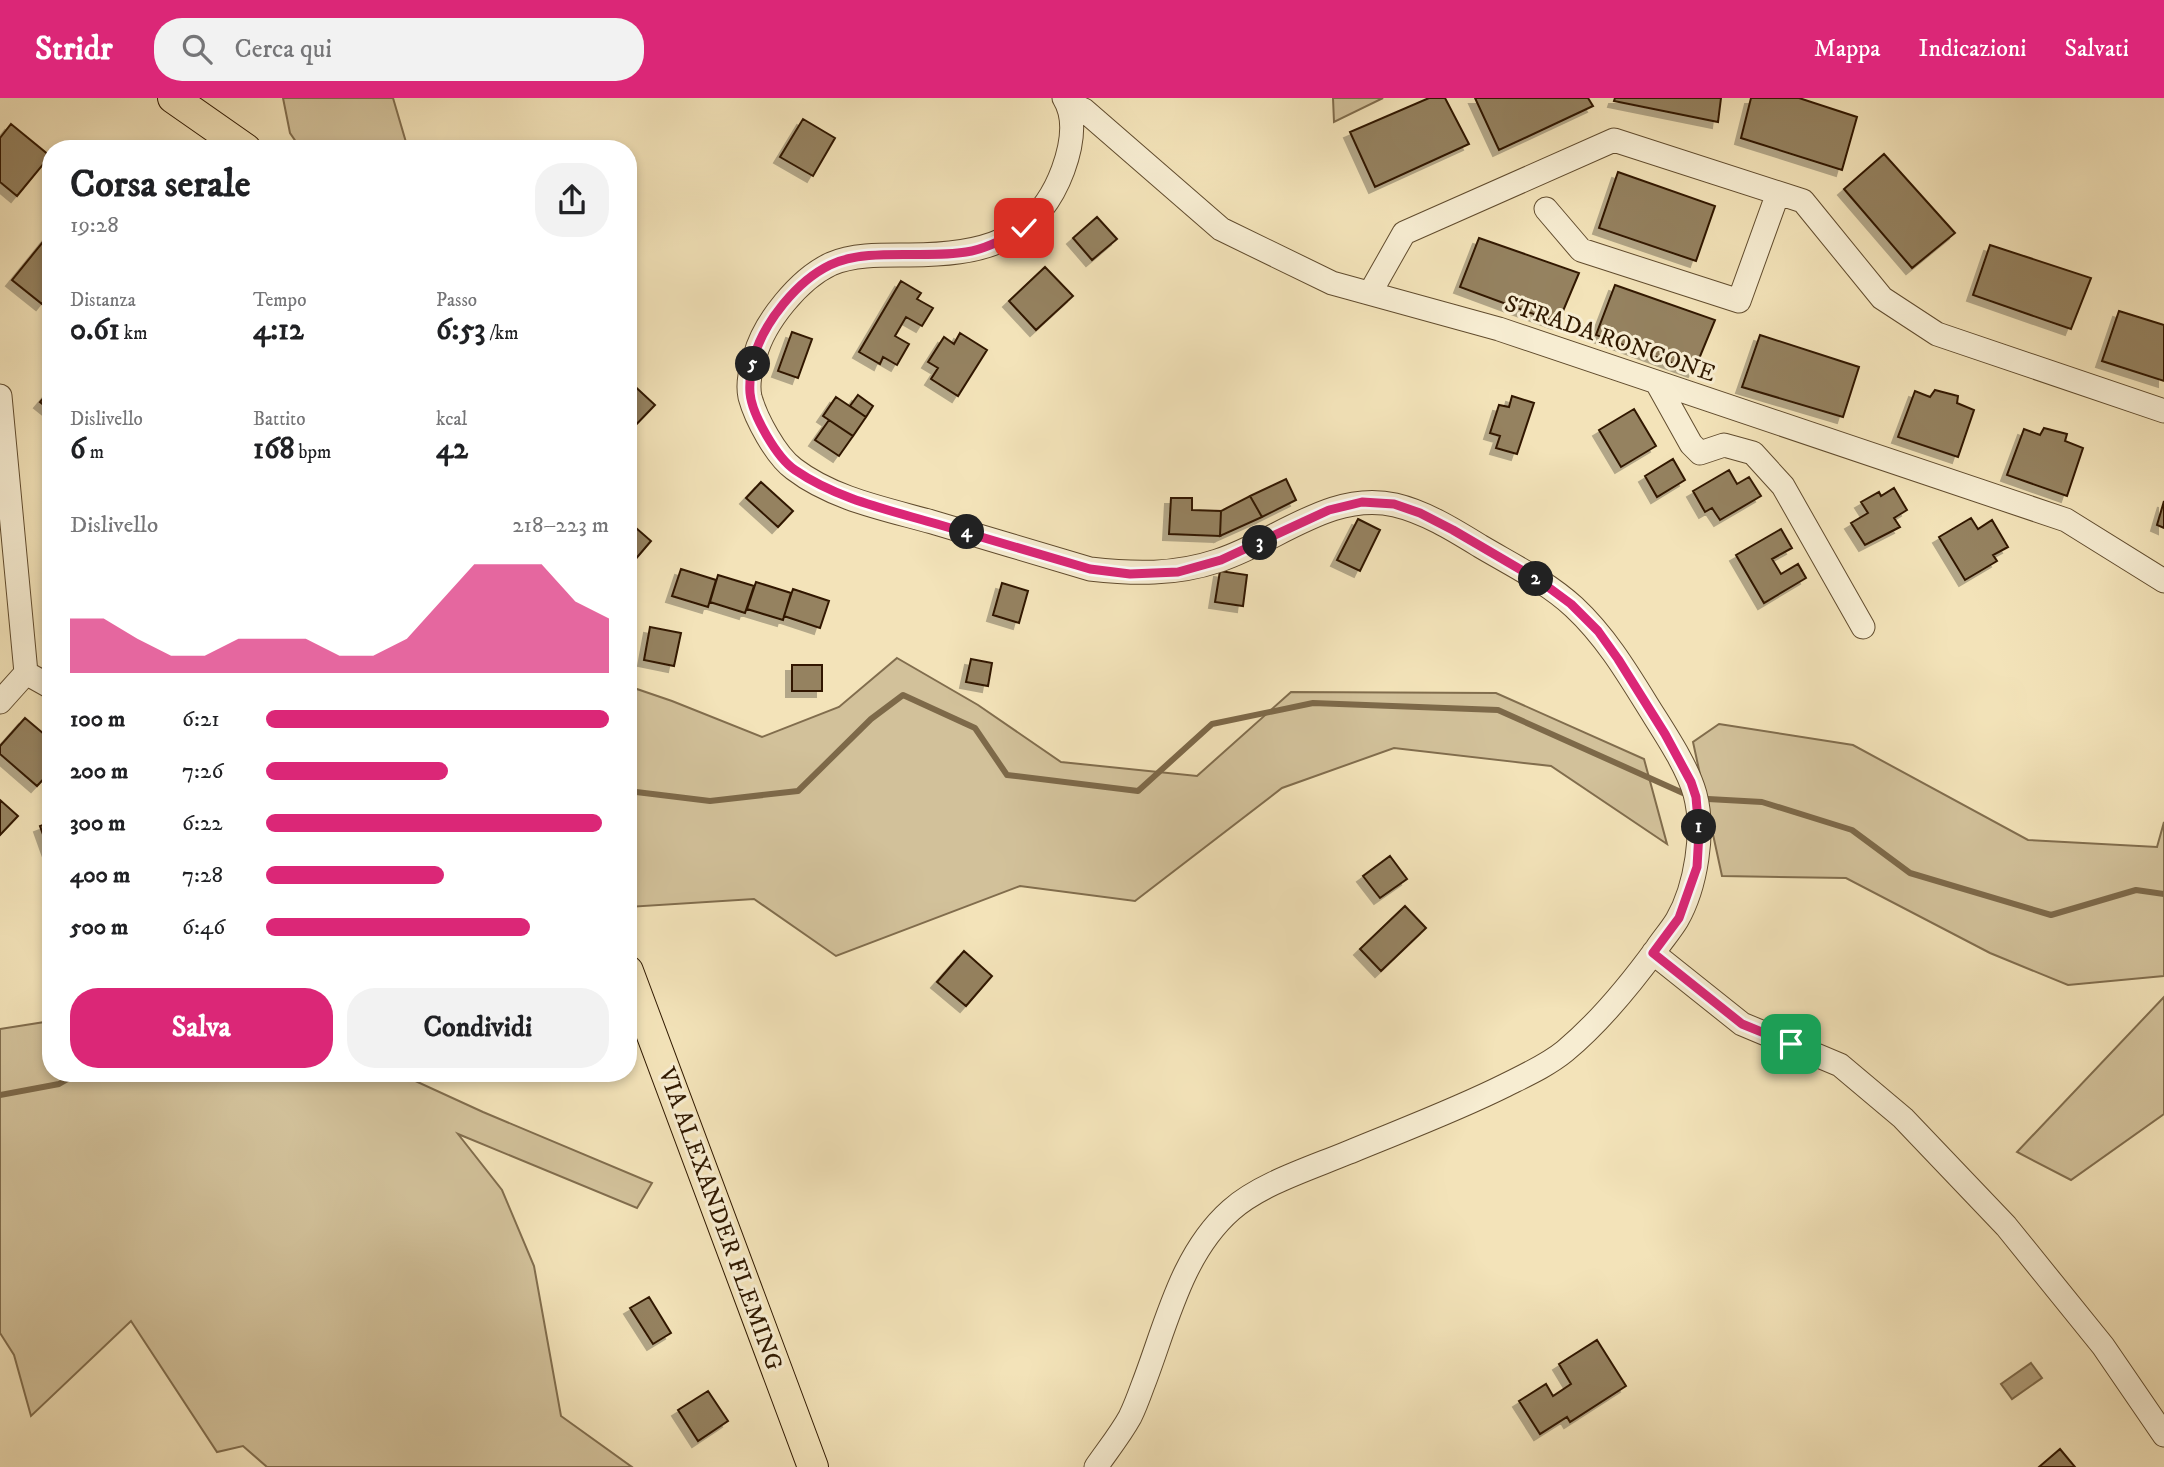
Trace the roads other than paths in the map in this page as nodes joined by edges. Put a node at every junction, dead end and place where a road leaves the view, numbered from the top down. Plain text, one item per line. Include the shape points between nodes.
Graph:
1 (173, 98) edge
2 (1065, 100) edge
3 (233, 140) edge
4 (1778, 193) junction
5 (1546, 209) dead end
6 (1370, 293) junction
7 (1657, 383) junction
8 (0, 396) edge
9 (2164, 411) edge
10 (2164, 581) edge
11 (1863, 627) dead end
12 (26, 673) junction
13 (42, 682) edge
14 (0, 702) edge
15 (1653, 953) junction
16 (637, 995) edge
17 (2164, 1435) edge
18 (813, 1467) edge
19 (1096, 1467) edge

1 - 3 main road
2 - 6 street, STRADA RONCONE via 1084,110 1221,229 1332,283
2 - 15 street via 1072,132 1068,158 1058,185 1024,228 993,245 967,252 856,257 811,276 793,293 757,346 750,374 750,396 774,447 792,468 854,500 1090,569 1130,574 1178,572 1221,560 1329,510 1362,502 1394,504 1453,530 1540,581 1598,631 1691,782 1699,832 1697,867 1679,918
4 - 5 street via 1739,301 1581,250
4 - 6 street via 1614,140 1404,233
4 - 9 street via 1803,201 1882,298 1937,334
6 - 7 street, STRADA RONCONE via 1499,329
7 - 10 street, STRADA RONCONE via 2066,520
7 - 11 street via 1700,453 1724,445 1753,453 1783,486
8 - 12 street
12 - 13 street
12 - 14 street
15 - 17 street via 1742,1024 1840,1065 1903,1118 2006,1226 2103,1346
15 - 19 street via 1628,987 1562,1054 1478,1099 1270,1185 1232,1209 1189,1266 1131,1416
16 - 18 main road, VIA ALEXANDER FLEMING

